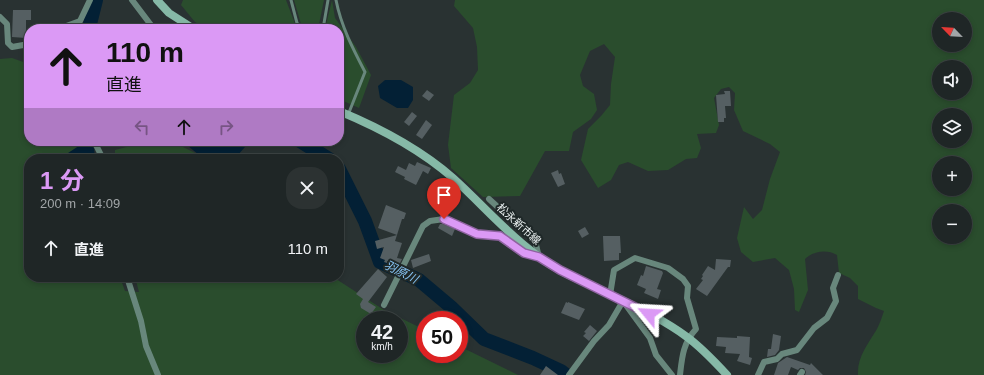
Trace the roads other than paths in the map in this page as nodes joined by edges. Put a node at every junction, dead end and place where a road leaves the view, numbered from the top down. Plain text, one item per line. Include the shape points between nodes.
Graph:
1 (90, 0) edge
2 (132, 0) edge
3 (156, 0) edge
4 (291, 0) edge
5 (328, 0) edge
6 (336, 0) edge
7 (0, 17) edge
8 (72, 24) edge
9 (150, 24) edge
10 (186, 24) edge
11 (298, 24) edge
12 (324, 24) edge
13 (343, 24) edge
14 (344, 28) edge
15 (24, 45) edge
16 (344, 113) edge
17 (348, 114) junction
18 (489, 199) dead end
19 (539, 257) junction
20 (838, 274) dead end
21 (129, 282) edge
22 (610, 295) junction
23 (623, 301) junction
24 (384, 305) dead end
25 (688, 338) junction
26 (158, 375) edge
27 (569, 375) edge
28 (672, 375) edge
29 (680, 375) edge
30 (727, 375) edge
31 (758, 375) edge

1 - 8 street via 80,21
2 - 9 street
3 - 10 main road via 169,13
4 - 11 lane
5 - 12 lane
6 - 13 lane
7 - 15 street via 7,24 8,43 12,47
14 - 17 lane via 365,72
16 - 17 main road, 松永新市線
17 - 19 main road, 松永新市線 via 375,126 428,158
18 - 19 street via 535,241
19 - 22 main road, 松永新市線
19 - 24 street via 524,253 500,236 477,234 444,219 430,221 423,226
20 - 31 street via 833,288 836,301 828,318 814,328 797,350 764,362
21 - 26 street via 146,346
22 - 23 main road, 松永新市線
22 - 25 street via 614,270 635,258 668,268 688,286 687,298 696,329
23 - 25 main road, 松永新市線
23 - 27 street via 609,325
23 - 28 street via 650,338 656,355
25 - 29 street
25 - 30 main road, 松永新市線

